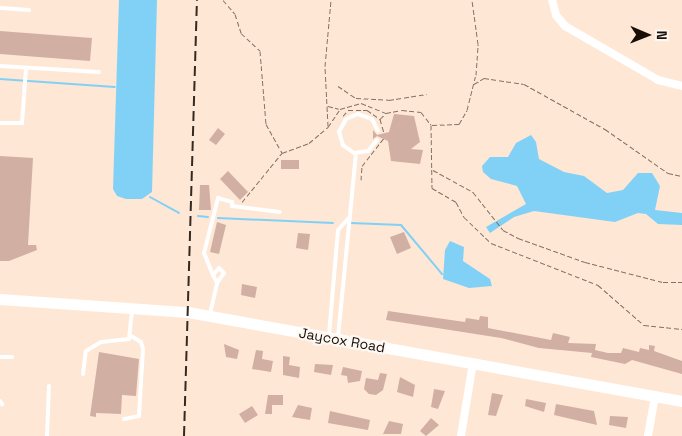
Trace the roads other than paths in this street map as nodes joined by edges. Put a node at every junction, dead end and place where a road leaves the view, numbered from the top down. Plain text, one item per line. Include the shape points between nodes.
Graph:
1 (552, 0) edge
2 (0, 8) edge
3 (29, 10) dead end
4 (0, 66) edge
5 (26, 68) junction
6 (99, 72) dead end
7 (682, 86) edge
8 (0, 123) edge
9 (378, 130) dead end
10 (377, 140) dead end
11 (356, 153) junction
12 (280, 212) dead end
13 (348, 219) junction
14 (213, 275) junction
15 (217, 283) junction
16 (0, 300) edge
17 (132, 308) junction
18 (210, 316) junction
19 (131, 336) junction
20 (333, 338) junction
21 (0, 356) edge
22 (12, 357) dead end
23 (473, 363) junction
24 (82, 374) dead end
25 (49, 386) dead end
26 (655, 396) junction
27 (682, 401) edge
28 (124, 419) dead end
29 (46, 436) edge
30 (461, 436) edge
31 (648, 436) edge

1 - 7 street via 556,15 565,26 658,80
2 - 3 lane
4 - 5 lane
5 - 6 lane
5 - 8 lane via 22,123
9 - 11 lane via 366,115 355,114 345,120 340,140
10 - 11 lane via 368,151
11 - 13 lane
12 - 14 lane via 232,206 232,202 218,198 204,252
13 - 20 lane
13 - 20 lane via 338,230
14 - 15 lane
14 - 15 lane via 219,268 223,269
15 - 18 lane
16 - 17 street, Jaycox Road
17 - 18 street, Jaycox Road
17 - 19 lane
18 - 20 street, Jaycox Road
19 - 24 lane via 126,341 101,342 86,351
19 - 28 lane via 141,342 144,349 139,416
20 - 23 street, Jaycox Road
21 - 22 lane
23 - 26 street, Jaycox Road
23 - 30 street
25 - 29 lane
26 - 27 street, Jaycox Road
26 - 31 street

